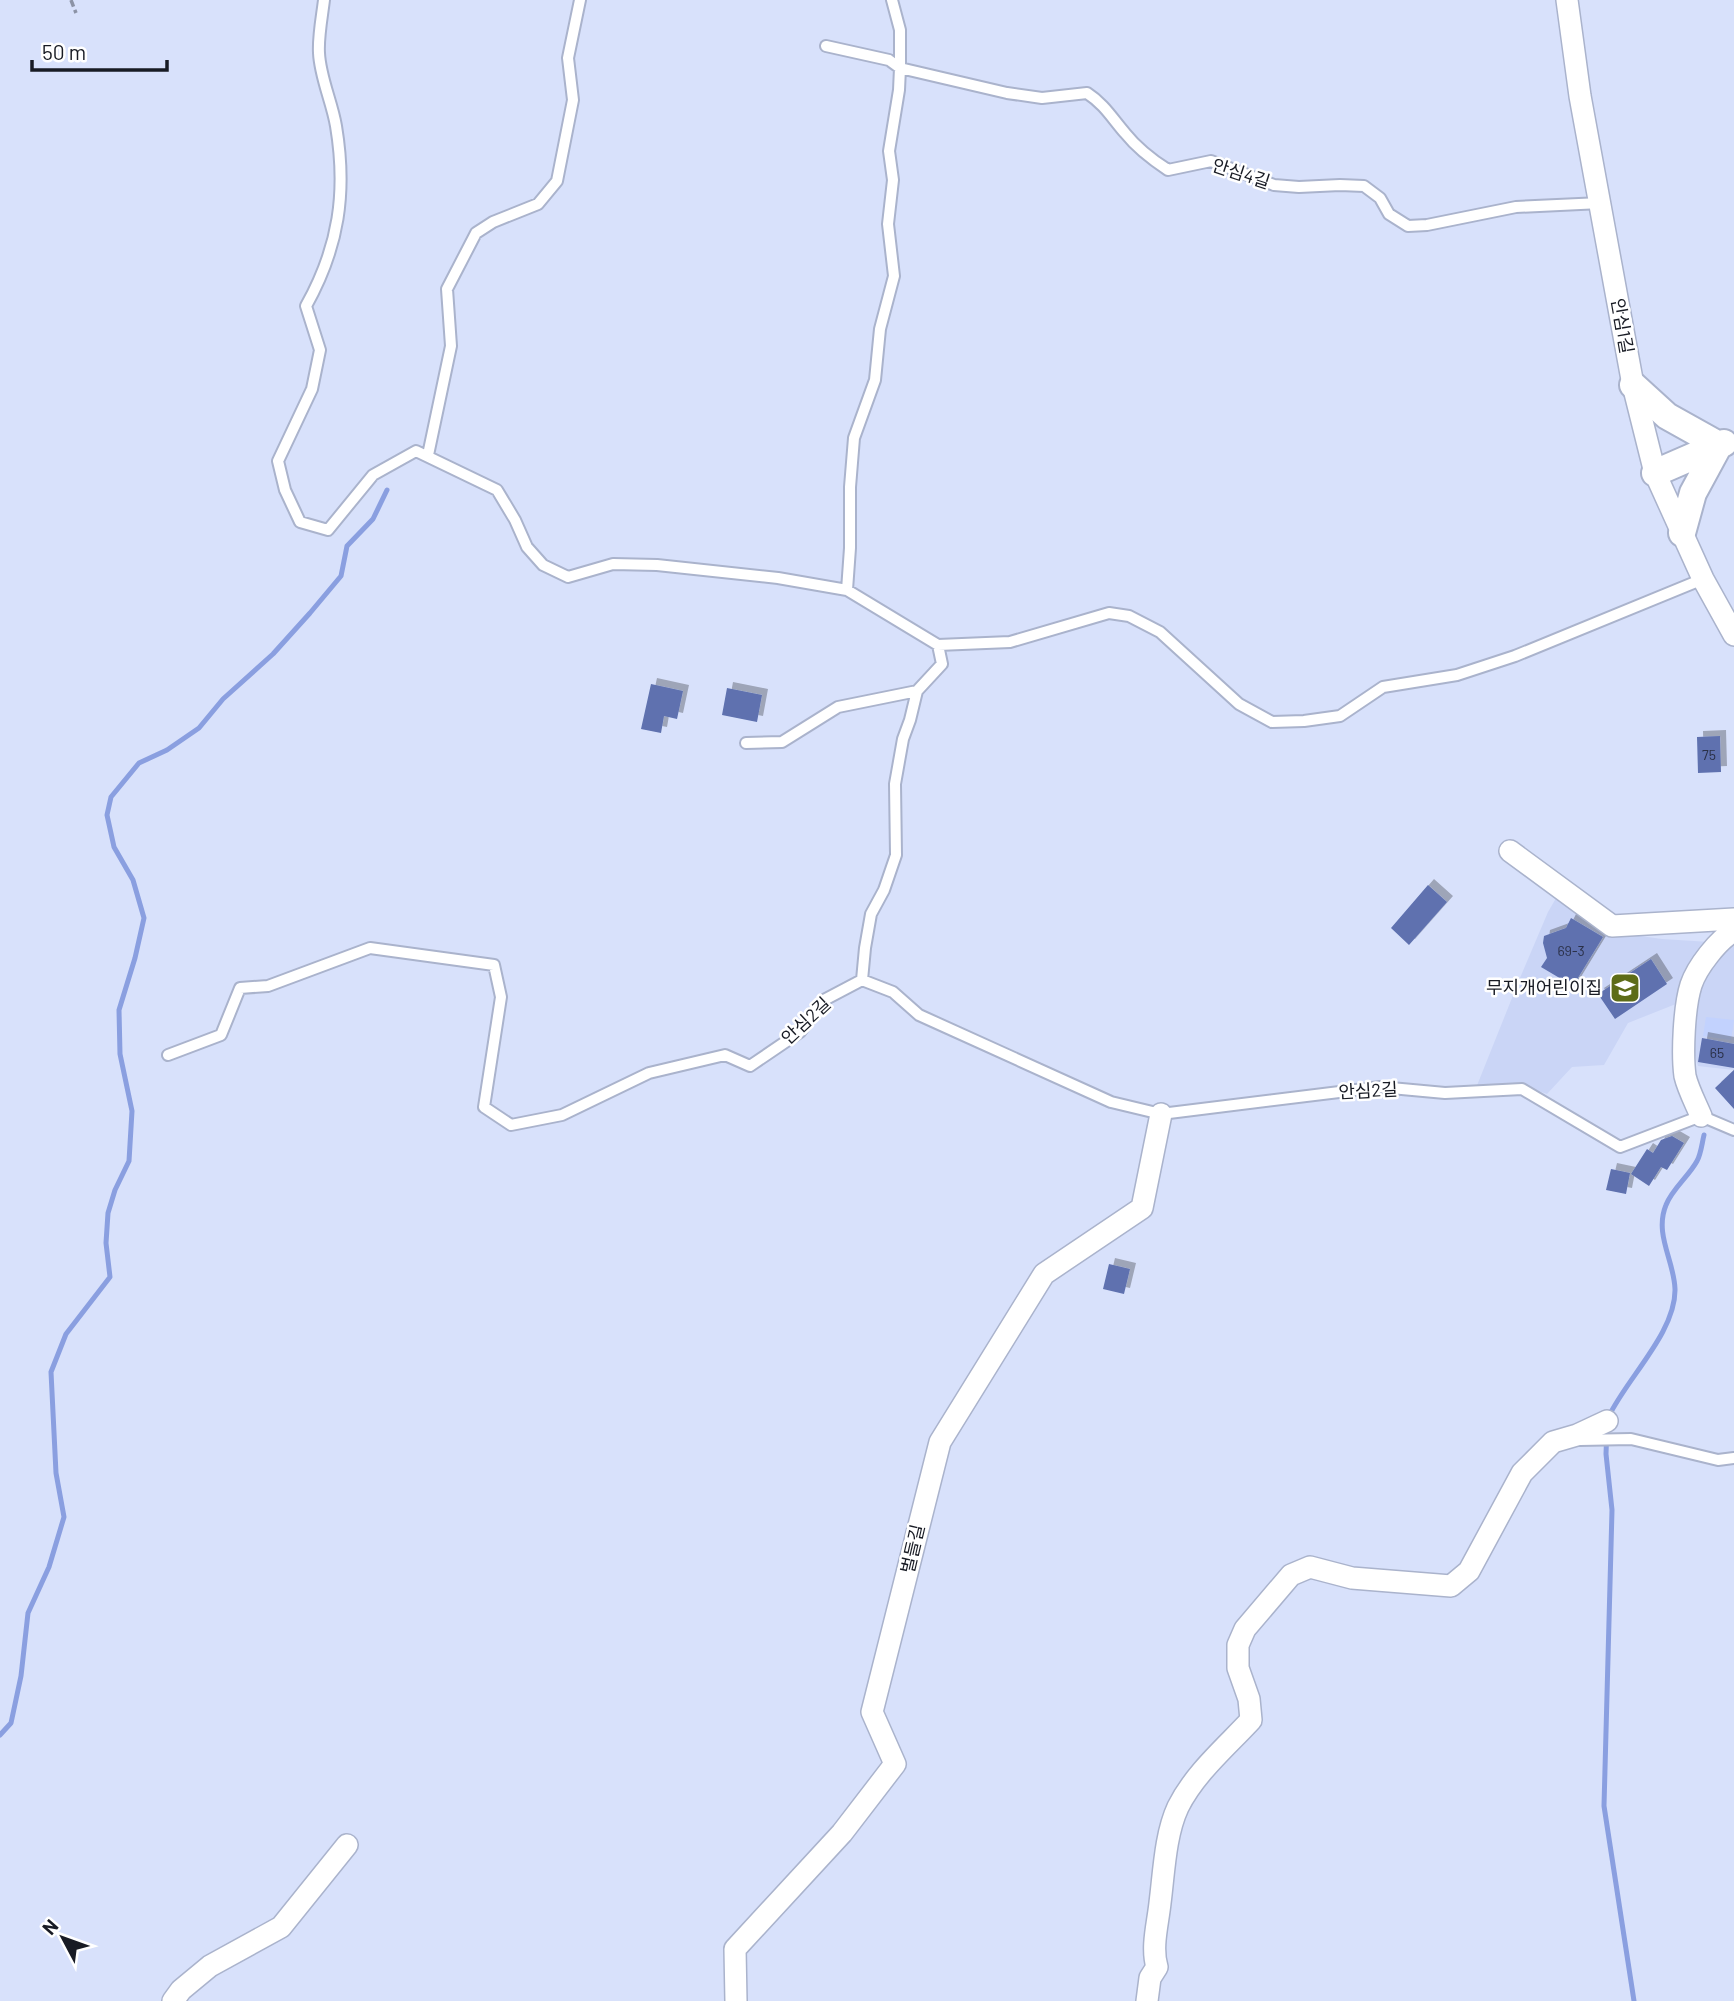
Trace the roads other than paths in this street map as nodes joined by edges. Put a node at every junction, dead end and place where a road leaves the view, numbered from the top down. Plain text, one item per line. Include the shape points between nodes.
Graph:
1 (324, 0) edge
2 (580, 0) edge
3 (892, 0) edge
4 (1567, 0) edge
5 (826, 46) dead end
6 (900, 68) junction
7 (1601, 203) junction
8 (1633, 385) junction
9 (1726, 442) edge
10 (428, 455) junction
11 (1655, 473) junction
12 (1682, 533) junction
13 (1703, 579) junction
14 (847, 590) junction
15 (1734, 635) edge
16 (938, 645) junction
17 (916, 691) junction
18 (746, 743) dead end
19 (1510, 851) dead end
20 (1734, 919) edge
21 (1734, 931) edge
22 (862, 979) junction
23 (168, 1055) dead end
24 (1161, 1114) junction
25 (1701, 1116) junction
26 (1734, 1130) edge
27 (1607, 1422) dead end
28 (1580, 1440) dead end
29 (1734, 1458) edge
30 (346, 1845) dead end
31 (173, 2001) edge
32 (736, 2001) edge
33 (1147, 2001) edge

1 - 10 lane via 318,54 336,124 342,180 338,224 306,306 320,351 312,389 278,461 300,522 328,530 373,475 416,451
2 - 10 lane via 568,58 573,100 557,181 538,204 477,233 447,289 451,346
3 - 6 lane via 900,30
4 - 7 street, 안심1길
5 - 6 lane via 889,60
6 - 7 lane, 안심4길 via 1042,98 1087,93 1103,104 1146,155 1168,170 1211,161 1274,185 1364,186 1380,198 1389,214 1408,226 1516,207
6 - 14 lane via 889,151 893,180 888,224 894,276 880,329 874,380 854,438
7 - 8 street, 안심1길
8 - 9 street via 1667,416
8 - 11 street, 안심1길
9 - 11 street
9 - 12 street via 1693,493
10 - 14 lane via 496,490 527,547 543,565 568,577 613,564 657,565
11 - 12 street, 안심1길
12 - 13 street, 안심1길
13 - 15 street, 안심1길
13 - 16 lane via 1515,656 1457,675 1383,687 1340,716 1304,721 1272,722 1239,704 1160,632 1129,616 1109,613 1010,642
14 - 16 lane
16 - 17 lane via 942,664
17 - 18 lane via 838,707 782,742
17 - 22 lane via 895,784 896,855 871,914
19 - 20 street via 1612,926
21 - 25 street via 1712,951 1692,984 1685,1026 1685,1077
22 - 23 lane, 안심2길 via 824,1000 800,1032 750,1066 725,1055 649,1073 562,1115 511,1125 484,1107 500,997 495,965 370,948 268,986 240,988 221,1035
22 - 24 lane, 안심2길 via 893,992 919,1015 1111,1102
24 - 25 lane, 안심2길 via 1380,1087 1445,1093 1522,1089 1620,1147
24 - 32 street, 벌들길 via 1142,1208 1044,1274 940,1441 872,1712 895,1764 842,1833 735,1949
25 - 26 lane
27 - 33 street via 1553,1442 1522,1473 1469,1571 1451,1586 1352,1578 1310,1567 1291,1575 1245,1629 1238,1645 1238,1668 1251,1720 1196,1780 1178,1807 1161,1895 1154,1955 1157,1967 1150,1978
28 - 29 lane via 1631,1439 1718,1460
30 - 31 street via 281,1927 210,1966

